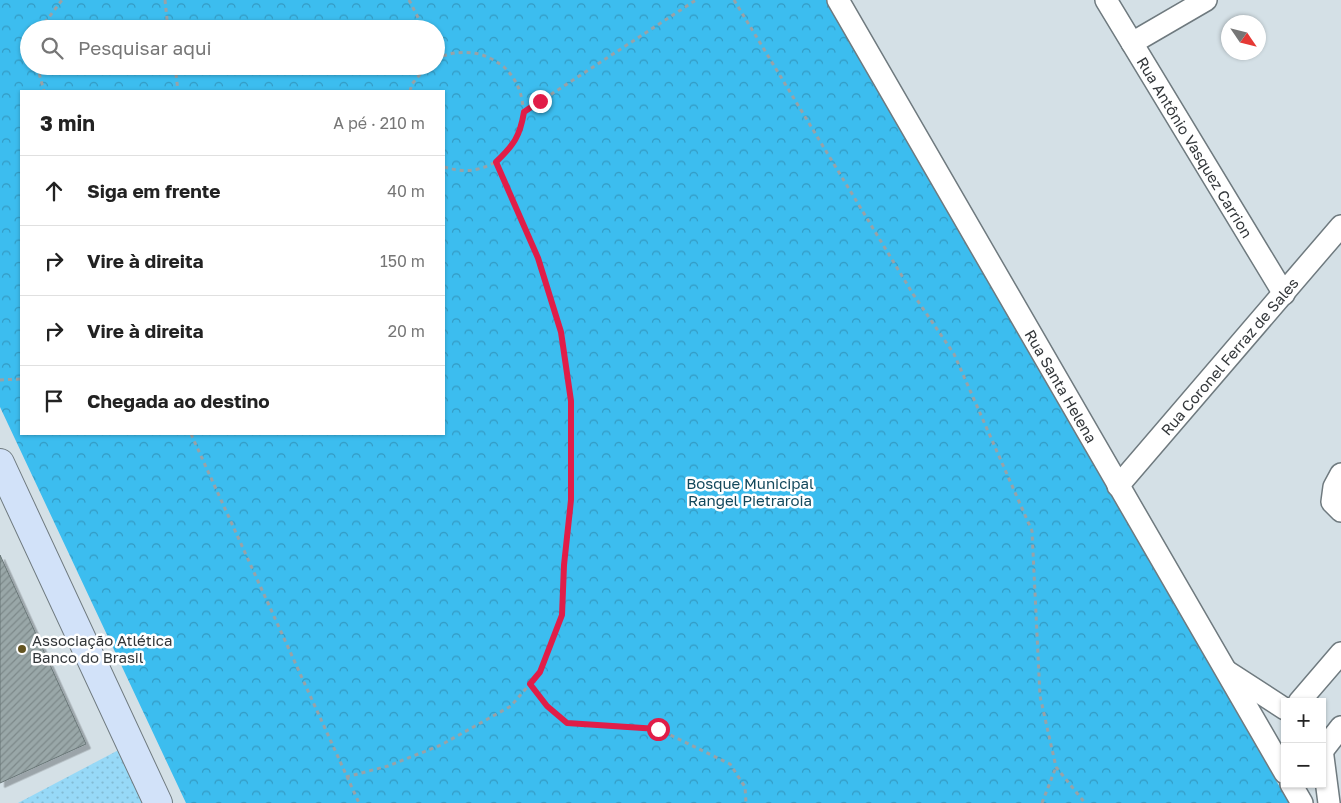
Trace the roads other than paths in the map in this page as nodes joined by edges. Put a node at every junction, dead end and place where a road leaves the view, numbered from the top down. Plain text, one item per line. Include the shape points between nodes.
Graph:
1 (838, 0) edge
2 (1106, 0) edge
3 (1206, 0) edge
4 (1132, 43) junction
5 (1341, 226) edge
6 (1284, 294) junction
7 (0, 463) edge
8 (1341, 474) edge
9 (1118, 486) junction
10 (1341, 510) edge
11 (1341, 653) edge
12 (1224, 670) junction
13 (1302, 698) edge
14 (1281, 706) edge
15 (1341, 727) edge
16 (1326, 745) edge
17 (1281, 766) edge
18 (1326, 776) edge
19 (1293, 788) edge
20 (158, 803) edge
21 (1302, 803) edge
22 (1329, 803) edge

1 - 9 street, Rua Santa Helena
2 - 4 street, Rua Antônio Vasquez Carrion
3 - 4 street
4 - 6 street, Rua Antônio Vasquez Carrion
5 - 6 street, Rua Coronel Ferraz de Sales
6 - 9 street, Rua Coronel Ferraz de Sales
7 - 20 main road
8 - 10 street via 1334,486 1332,502
9 - 12 street, Rua Santa Helena
11 - 13 street
12 - 14 street
12 - 17 street, Rua Santa Helena
15 - 16 street
18 - 22 street
19 - 21 street

